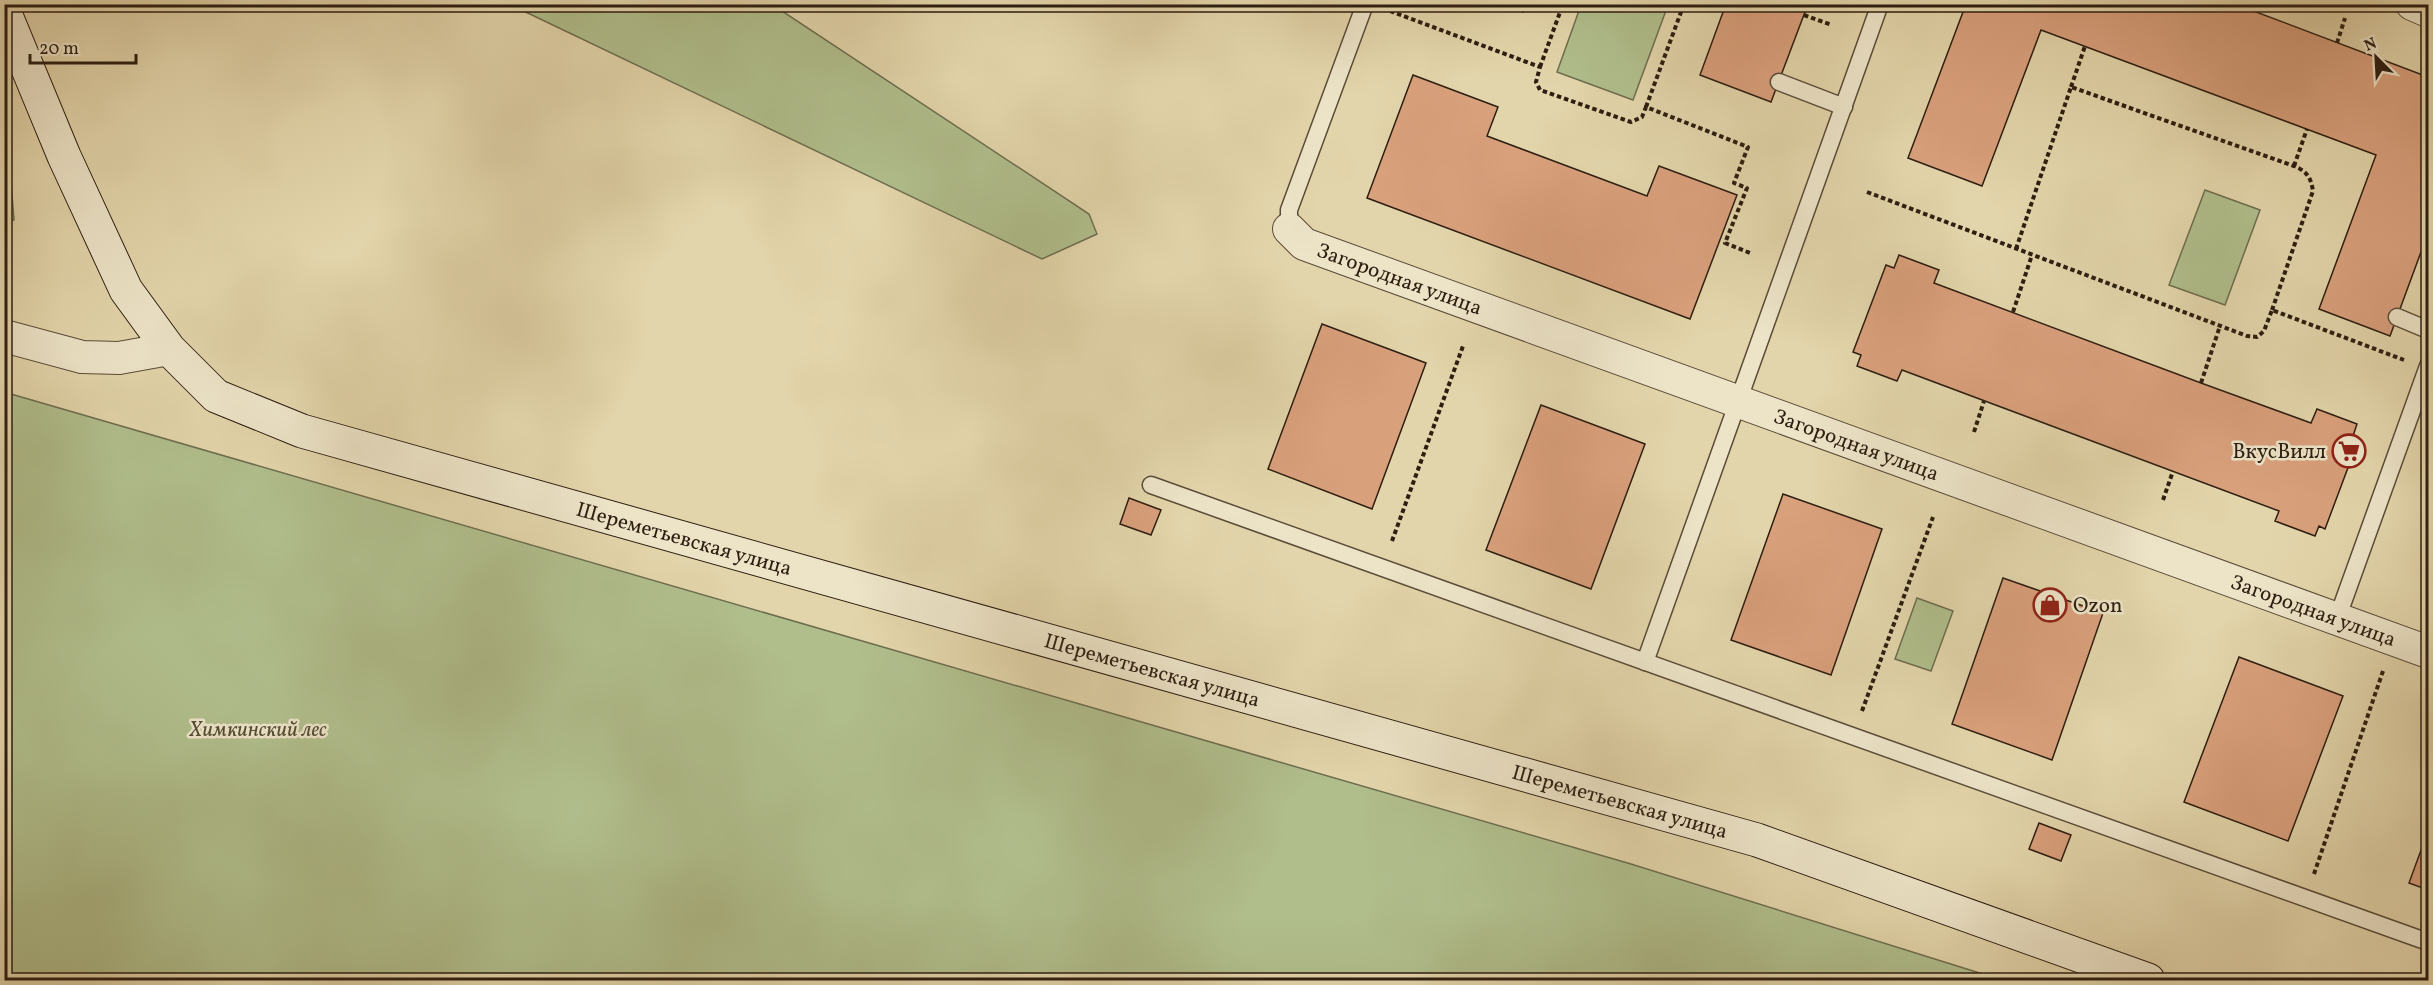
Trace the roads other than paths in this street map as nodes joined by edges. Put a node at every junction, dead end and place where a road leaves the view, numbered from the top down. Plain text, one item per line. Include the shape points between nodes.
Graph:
1 (1365, 4) edge
2 (1880, 4) edge
3 (2412, 4) edge
4 (4, 11) edge
5 (2428, 11) edge
6 (1779, 82) dead end
7 (1844, 107) junction
8 (1289, 229) joint
9 (2397, 317) dead end
10 (2428, 330) edge
11 (4, 336) edge
12 (169, 349) junction
13 (2428, 366) edge
14 (1738, 402) junction
15 (1151, 485) dead end
16 (2337, 619) junction
17 (2428, 652) edge
18 (1645, 662) junction
19 (2428, 942) edge
20 (2148, 981) edge

1 - 8 lane via 1289,210
2 - 7 lane
3 - 5 street
4 - 12 main road, Шереметьевская улица via 64,156 126,290
6 - 7 lane
7 - 14 lane
8 - 14 street, Загородная улица via 1304,244
9 - 10 lane
11 - 12 street via 82,357 119,358
12 - 20 main road, Шереметьевская улица via 216,396 302,431 1756,840
13 - 16 lane
14 - 16 street, Загородная улица
14 - 18 lane
15 - 18 lane
16 - 17 street, Загородная улица
18 - 19 lane

